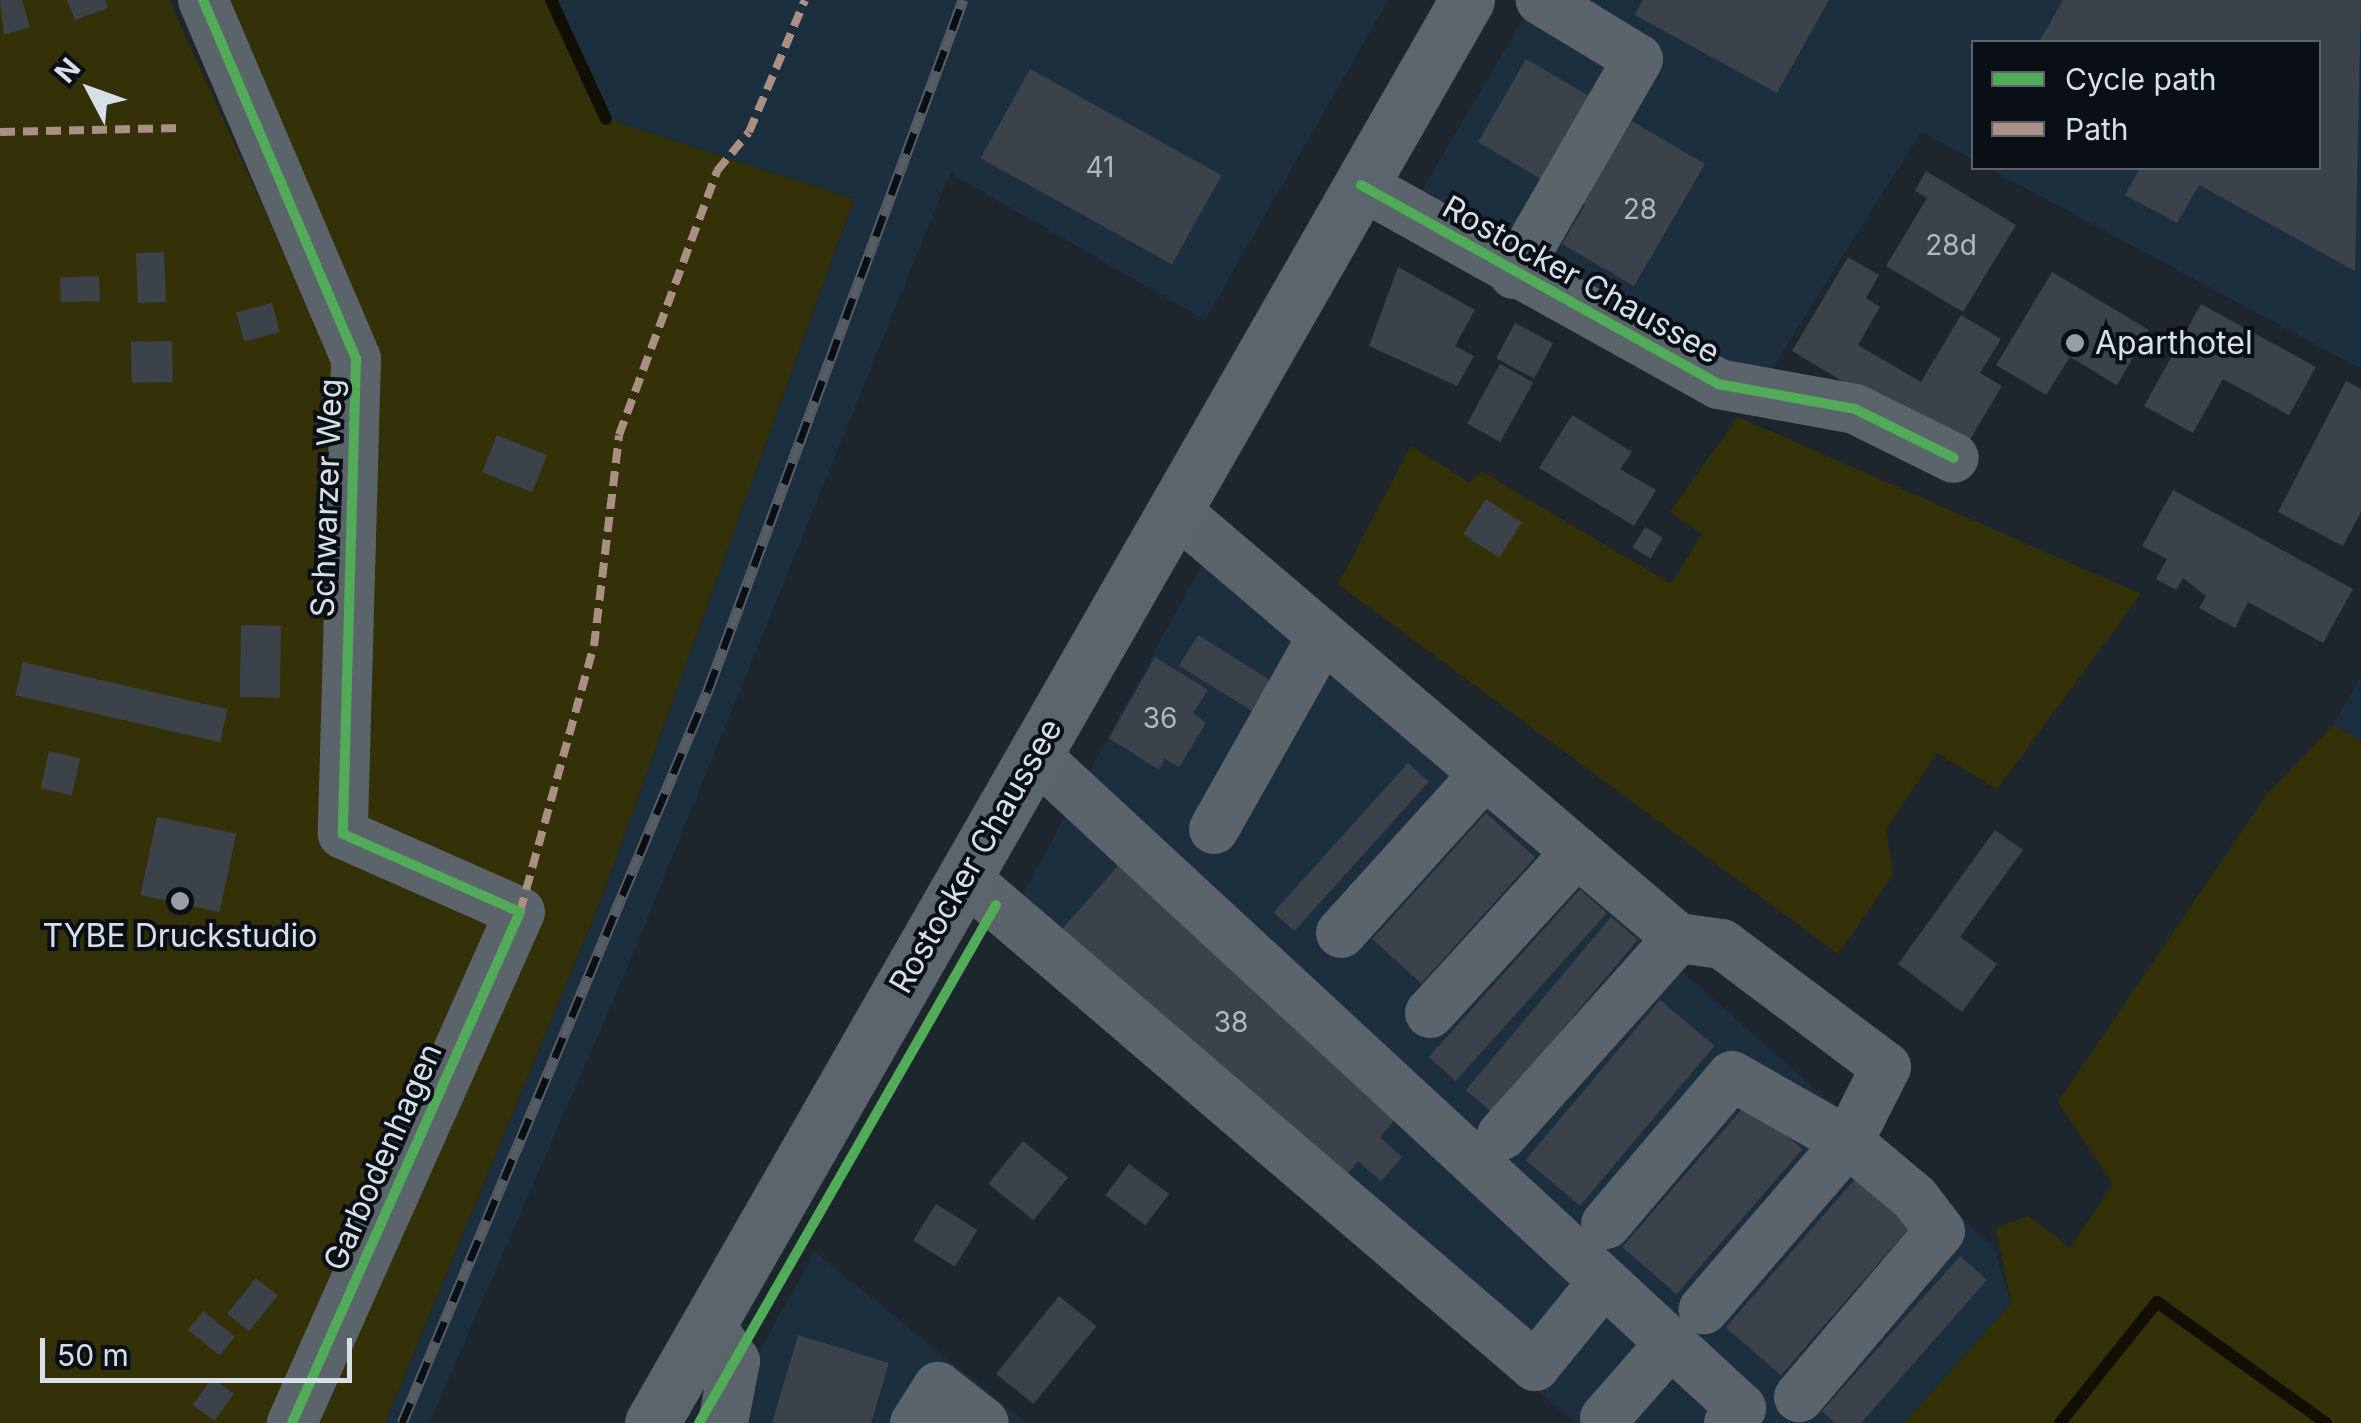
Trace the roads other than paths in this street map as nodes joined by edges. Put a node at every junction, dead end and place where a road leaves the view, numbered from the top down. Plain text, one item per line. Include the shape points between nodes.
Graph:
1 (204, 0) edge
2 (1466, 0) edge
3 (1541, 0) edge
4 (1360, 186) junction
5 (1514, 274) junction
6 (1954, 458) dead end
7 (1175, 510) junction
8 (1322, 639) junction
9 (1035, 755) junction
10 (1481, 778) junction
11 (1214, 829) dead end
12 (1577, 852) junction
13 (964, 877) junction
14 (520, 912) joint
15 (1341, 933) dead end
16 (1678, 938) junction
17 (1430, 1013) dead end
18 (1502, 1135) dead end
19 (1848, 1142) junction
20 (1606, 1224) dead end
21 (1604, 1281) junction
22 (709, 1324) junction
23 (1687, 1326) junction
24 (1799, 1398) dead end
25 (1605, 1418) dead end
26 (292, 1423) edge
27 (652, 1423) edge
28 (723, 1423) edge
29 (915, 1423) edge
30 (984, 1423) edge
31 (1729, 1423) edge

1 - 14 street, Schwarzer Weg via 356,359 343,834
2 - 4 main road, Rostocker Chaussee
3 - 5 street, Rostocker Chaussee via 1638,59
4 - 5 street, Rostocker Chaussee
4 - 7 main road, Rostocker Chaussee
5 - 6 street, Rostocker Chaussee via 1718,384 1855,409
7 - 8 street
7 - 9 main road, Rostocker Chaussee
8 - 10 street
8 - 11 street
9 - 13 main road, Rostocker Chaussee
9 - 21 street
10 - 12 street
10 - 15 street
12 - 16 street
12 - 17 street
13 - 21 street via 1535,1366
13 - 22 main road, Rostocker Chaussee
14 - 26 street, Garbodenhagen
16 - 18 street
16 - 19 street via 1722,944 1886,1067
19 - 20 street via 1732,1076
19 - 23 street
19 - 24 street via 1940,1231
21 - 23 street
22 - 27 main road, Rostocker Chaussee
22 - 28 street via 734,1361
23 - 25 street
23 - 31 street via 1742,1408
29 - 30 street via 938,1388

